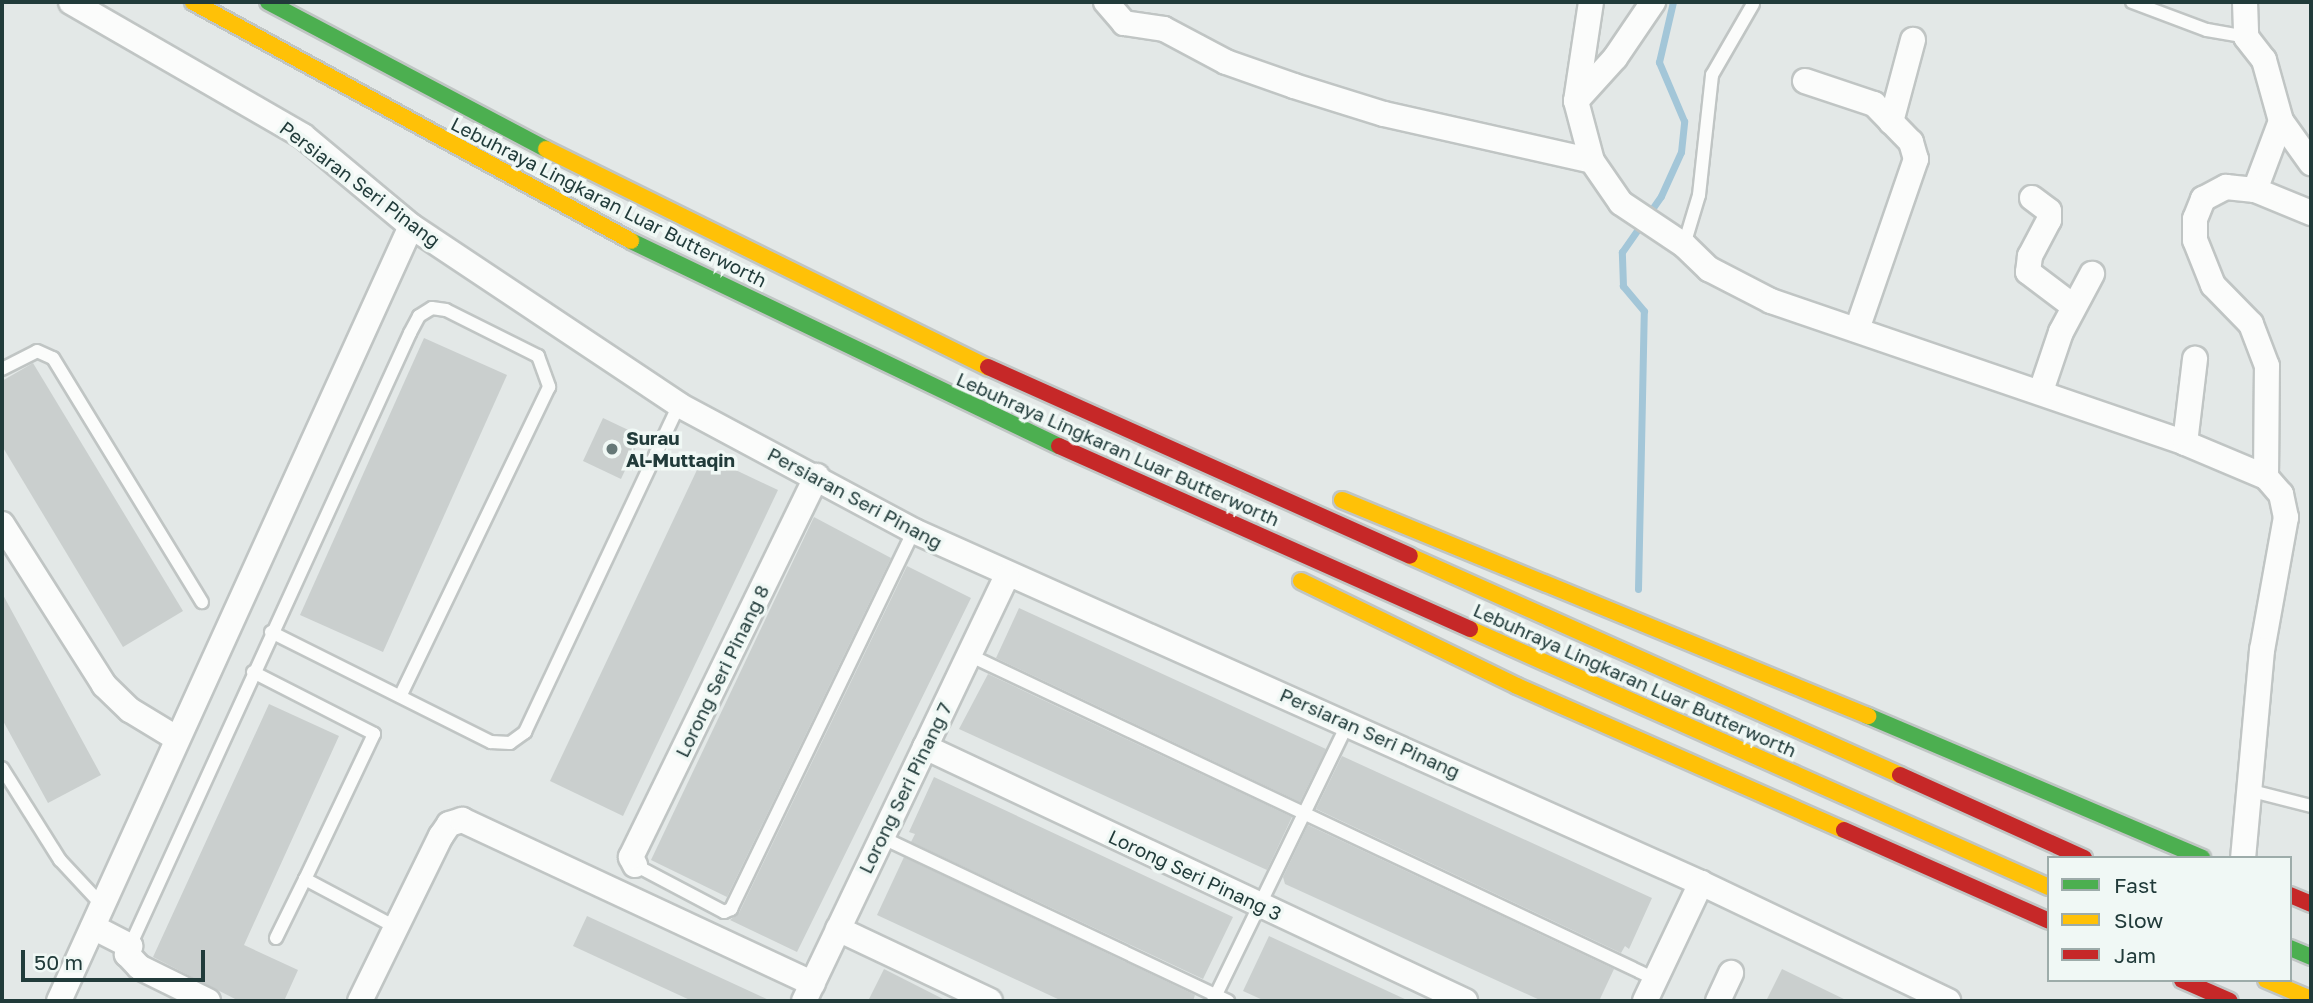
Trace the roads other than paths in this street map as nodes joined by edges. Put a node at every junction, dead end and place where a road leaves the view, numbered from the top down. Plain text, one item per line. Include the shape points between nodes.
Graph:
1 (71, 2) edge
2 (192, 2) edge
3 (268, 2) edge
4 (1106, 2) edge
5 (1591, 2) edge
6 (1653, 2) edge
7 (2132, 2) edge
8 (2245, 2) edge
9 (1753, 4) dead end
10 (2246, 37) junction
11 (1913, 40) dead end
12 (1805, 81) dead end
13 (1576, 101) junction
14 (2281, 121) junction
15 (1891, 122) junction
16 (1592, 161) junction
17 (2311, 163) edge
18 (2255, 190) junction
19 (2032, 198) dead end
20 (2311, 213) edge
21 (411, 226) junction
22 (1679, 241) junction
23 (2092, 274) dead end
24 (2073, 306) junction
25 (1857, 330) junction
26 (2195, 359) dead end
27 (2, 369) edge
28 (2040, 391) junction
29 (679, 405) junction
30 (1124, 430) junction
31 (2185, 443) junction
32 (1246, 462) dead end
33 (1111, 467) junction
34 (817, 477) junction
35 (2266, 477) junction
36 (1324, 493) dead end
37 (2, 524) edge
38 (914, 531) junction
39 (1215, 537) dead end
40 (1287, 574) dead end
41 (1007, 576) junction
42 (202, 602) dead end
43 (271, 632) junction
44 (969, 655) junction
45 (253, 672) junction
46 (401, 696) junction
47 (1348, 723) junction
48 (176, 738) junction
49 (925, 747) junction
50 (2, 768) edge
51 (2252, 791) junction
52 (2311, 806) edge
53 (1304, 815) junction
54 (881, 837) junction
55 (2079, 856) edge
56 (2197, 856) edge
57 (2243, 856) edge
58 (635, 865) joint
59 (305, 879) junction
60 (1701, 883) junction
61 (2047, 886) edge
62 (2292, 896) edge
63 (2311, 904) edge
64 (1260, 905) junction
65 (97, 916) junction
66 (2047, 920) edge
67 (397, 928) junction
68 (838, 929) junction
69 (276, 938) dead end
70 (131, 946) junction
71 (2292, 949) edge
72 (2311, 957) edge
73 (1731, 973) dead end
74 (2187, 982) edge
75 (2271, 982) edge
76 (1650, 990) edge
77 (809, 992) edge
78 (1219, 999) edge
79 (2311, 999) edge
80 (59, 1001) edge
81 (208, 1001) edge
82 (360, 1001) edge
83 (990, 1001) edge
84 (1465, 1001) edge
85 (1718, 1001) edge
86 (1948, 1001) edge
87 (2230, 1001) edge

1 - 21 street, Persiaran Seri Pinang via 303,136
2 - 33 highway, Lebuhraya Lingkaran Luar Butterworth via 590,221 931,389
3 - 30 highway, Lebuhraya Lingkaran Luar Butterworth via 673,216
4 - 16 street via 1124,23 1164,29 1226,62 1294,86 1492,141
5 - 13 street
6 - 13 street via 1615,58
7 - 10 lane via 2207,30
8 - 10 street
9 - 22 lane via 1712,75 1699,195
10 - 14 street via 2264,60
11 - 15 street
12 - 15 street via 1874,104
13 - 16 street
14 - 17 street
14 - 18 street
15 - 25 street via 1911,142 1916,159 1903,183
16 - 22 street via 1620,203
18 - 20 street
18 - 35 street via 2226,187 2203,199 2195,240 2213,285 2251,324 2267,366
19 - 24 street via 2049,211 2049,220 2030,256 2028,272
21 - 29 street, Persiaran Seri Pinang
21 - 48 street
22 - 25 street via 1737,286
23 - 24 street
24 - 28 street
25 - 28 street
26 - 31 street
27 - 42 lane via 37,351 53,358
28 - 31 street
29 - 34 street, Persiaran Seri Pinang
29 - 46 lane via 525,732 510,743 491,742
30 - 32 highway
30 - 55 highway, Lebuhraya Lingkaran Luar Butterworth
31 - 35 street
33 - 39 highway
33 - 61 highway, Lebuhraya Lingkaran Luar Butterworth
34 - 38 street, Persiaran Seri Pinang
34 - 58 street, Lorong Seri Pinang 8 via 631,857
35 - 51 street via 2281,494 2286,517 2262,650
36 - 56 highway via 1622,611
37 - 48 street via 104,685 130,710
38 - 41 street, Persiaran Seri Pinang
38 - 58 lane via 731,909 724,912
40 - 66 highway via 1517,686
41 - 44 street, Lorong Seri Pinang 7
41 - 47 street, Persiaran Seri Pinang via 1034,580
43 - 45 lane
43 - 46 lane
43 - 46 lane via 419,316 432,308 446,310 538,356 549,387
44 - 49 street, Lorong Seri Pinang 7
44 - 53 lane
45 - 59 lane via 374,734
45 - 70 lane
47 - 53 lane
47 - 60 street, Persiaran Seri Pinang
48 - 65 street
49 - 54 street, Lorong Seri Pinang 7
49 - 64 street, Lorong Seri Pinang 3
50 - 65 lane
51 - 52 lane
51 - 57 street
53 - 64 lane
53 - 76 lane
54 - 68 street, Lorong Seri Pinang 7
54 - 78 lane
59 - 67 lane
59 - 69 lane
60 - 76 street
60 - 86 street, Persiaran Seri Pinang
62 - 63 highway
64 - 78 lane
64 - 84 street, Lorong Seri Pinang 3
65 - 70 street
65 - 80 street
67 - 77 street via 441,836 449,824 462,820
67 - 82 street
68 - 77 street, Lorong Seri Pinang 7
68 - 83 street
70 - 81 street via 127,954 139,967
71 - 72 highway
73 - 85 street
74 - 87 highway
75 - 79 highway

